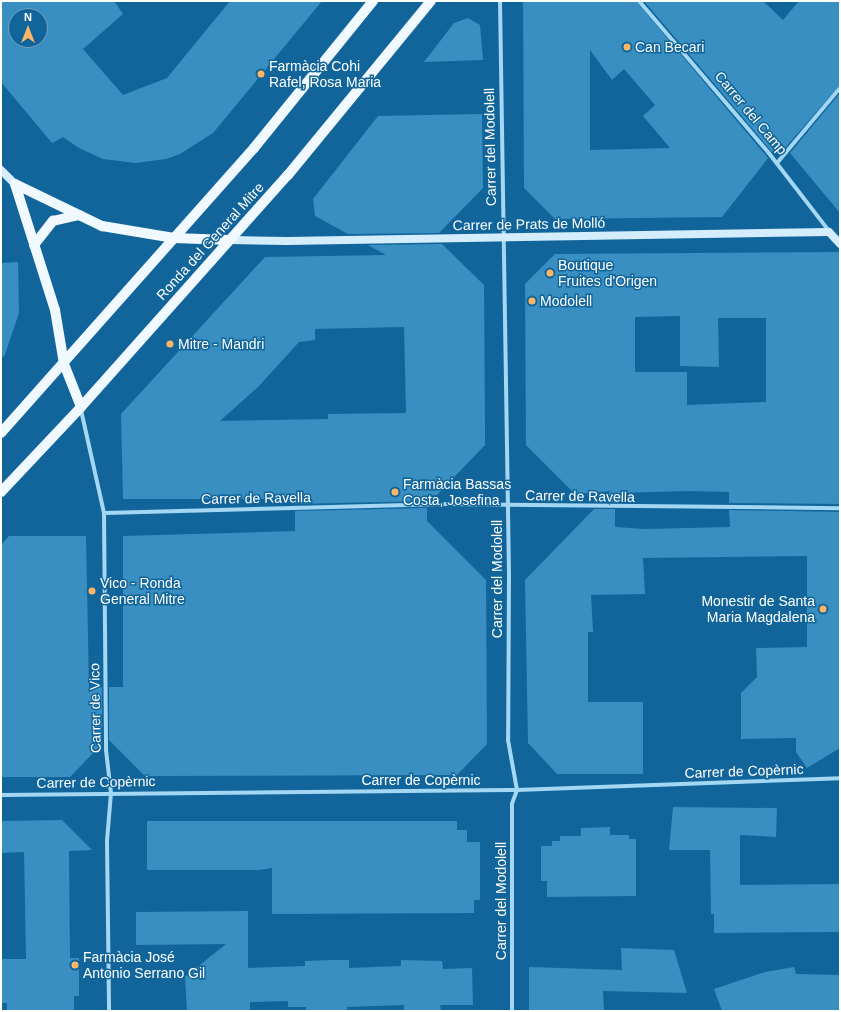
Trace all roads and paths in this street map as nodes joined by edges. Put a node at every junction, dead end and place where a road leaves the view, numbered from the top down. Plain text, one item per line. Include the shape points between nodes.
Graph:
1 (373, 1) edge
2 (431, 1) edge
3 (500, 1) edge
4 (639, 1) edge
5 (840, 88) edge
6 (777, 163) junction
7 (1, 170) edge
8 (15, 184) junction
9 (79, 215) junction
10 (829, 232) junction
11 (502, 237) junction
12 (174, 238) junction
13 (229, 240) junction
14 (840, 244) edge
15 (34, 246) junction
16 (64, 364) junction
17 (81, 407) junction
18 (1, 433) edge
19 (1, 492) edge
20 (508, 506) junction
21 (840, 508) edge
22 (104, 513) junction
23 (840, 778) edge
24 (516, 790) junction
25 (110, 793) junction
26 (1, 794) edge
27 (108, 1011) edge
28 (512, 1011) edge

1 - 12 main road, Ronda del General Mitre via 265,135
2 - 13 main road, Ronda del General Mitre via 288,175
3 - 11 street, Carrer del Modolell
4 - 6 street, Carrer del Camp
5 - 6 street
6 - 10 street, Carrer del Camp
7 - 8 street
8 - 9 main road
8 - 15 main road
9 - 12 main road via 102,226
9 - 15 main road via 53,221
10 - 11 street, Carrer de Prats de Molló
10 - 14 street, Carrer del Camp
11 - 13 street, Carrer de Prats de Molló
11 - 20 street, Carrer del Modolell
12 - 13 main road
12 - 16 main road, Ronda del General Mitre
13 - 17 main road, Ronda del General Mitre
15 - 16 main road via 55,310
16 - 17 main road
16 - 18 main road, Ronda del General Mitre
17 - 19 main road, Ronda del General Mitre
17 - 22 street, Carrer de Vico
20 - 21 street, Carrer de Ravella
20 - 22 street, Carrer de Ravella via 437,504
20 - 24 street, Carrer del Modolell via 508,740
22 - 25 street, Carrer de Vico via 106,750
23 - 24 street, Carrer de Copèrnic
24 - 25 street, Carrer de Copèrnic
24 - 28 street, Carrer del Modolell via 512,804
25 - 26 street, Carrer de Copèrnic
25 - 27 street, Carrer de Vico via 107,841

